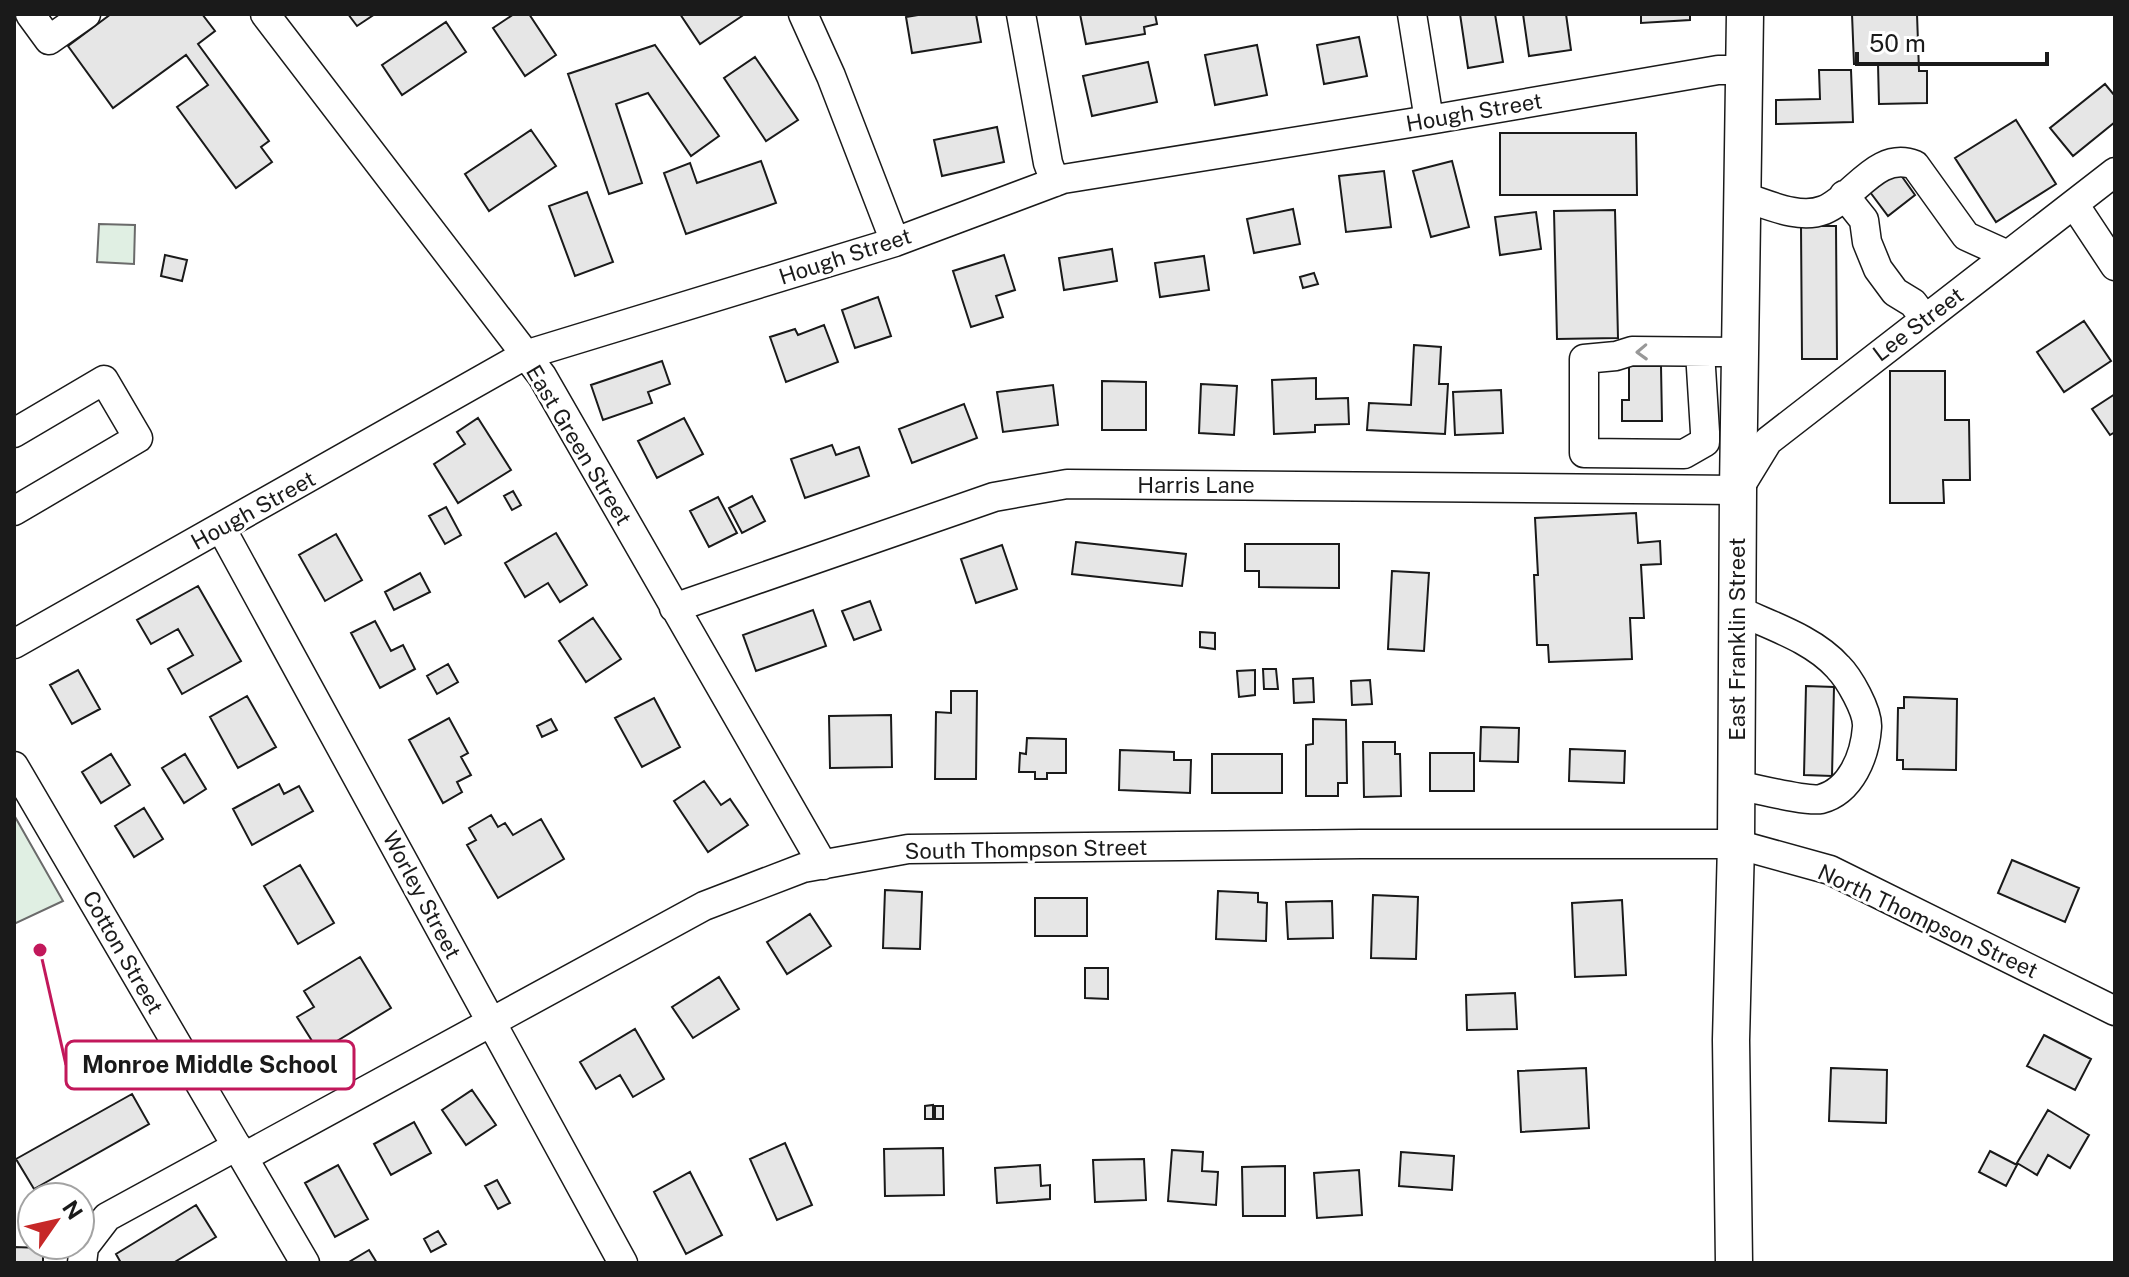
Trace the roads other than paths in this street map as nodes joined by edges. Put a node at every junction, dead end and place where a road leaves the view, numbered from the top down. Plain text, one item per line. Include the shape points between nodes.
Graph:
1 (30, 14) edge
2 (86, 14) edge
3 (265, 14) edge
4 (803, 14) edge
5 (1021, 14) edge
6 (1412, 14) edge
7 (1745, 14) edge
8 (1745, 70) junction
9 (1429, 120) junction
10 (2115, 172) edge
11 (1055, 182) junction
12 (1844, 195) junction
13 (1744, 197) junction
14 (2074, 204) junction
15 (895, 242) junction
16 (2008, 255) junction
17 (2115, 266) edge
18 (1925, 319) junction
19 (1700, 352) junction
20 (1740, 352) junction
21 (525, 355) junction
22 (1722, 431) junction
23 (14, 433) edge
24 (1738, 490) junction
25 (14, 511) edge
26 (221, 528) junction
27 (674, 608) junction
28 (1737, 610) junction
29 (14, 644) edge
30 (14, 766) edge
31 (1736, 785) junction
32 (1736, 844) junction
33 (823, 865) junction
34 (2115, 1011) edge
35 (491, 1023) junction
36 (241, 1152) junction
37 (82, 1263) edge
38 (305, 1263) edge
39 (623, 1263) edge
40 (1734, 1263) edge

1 - 2 street via 49,40
3 - 21 street, East Green Street
4 - 15 street
5 - 11 street
6 - 9 street
7 - 8 main road, East Franklin Street
8 - 9 street, Hough Street via 1718,70
8 - 13 main road, East Franklin Street
9 - 11 street, Hough Street
10 - 14 street, Lee Street
11 - 15 street, Hough Street
12 - 13 street via 1823,211 1793,212
12 - 16 street via 1882,166 1904,160 1915,165 1966,236
12 - 18 street via 1864,220 1878,269
13 - 20 main road, East Franklin Street
14 - 16 street, Lee Street
14 - 17 street
15 - 21 street, Hough Street
16 - 18 street, Lee Street
18 - 24 street, Lee Street via 1768,441
19 - 20 street
19 - 22 street
19 -> 22 street via 1632,351 1584,359 1584,453 1684,454
20 - 22 main road, East Franklin Street
21 - 26 street, Hough Street
21 - 27 street, East Green Street
22 - 24 main road, East Franklin Street
23 - 25 street via 104,380 138,438
24 - 27 street, Harris Lane via 1067,484 994,497
24 - 28 main road, East Franklin Street
26 - 29 street, Hough Street
26 - 35 street, Worley Street
27 - 33 street, East Green Street
28 - 31 main road, East Franklin Street
28 - 31 street via 1814,647 1839,667 1868,724 1856,769 1838,793 1817,800
30 - 36 street, Cotton Street
31 - 32 main road, East Franklin Street
32 - 33 street, South Thompson Street via 908,849
32 - 34 street, North Thompson Street via 1830,870
32 - 40 main road, East Franklin Street via 1731,1040
33 - 35 street, South Thompson Street via 704,906
35 - 36 street, South Thompson Street
35 - 39 street, Worley Street
36 - 37 street, South Thompson Street via 107,1217 84,1247
36 - 38 street, Cotton Street

